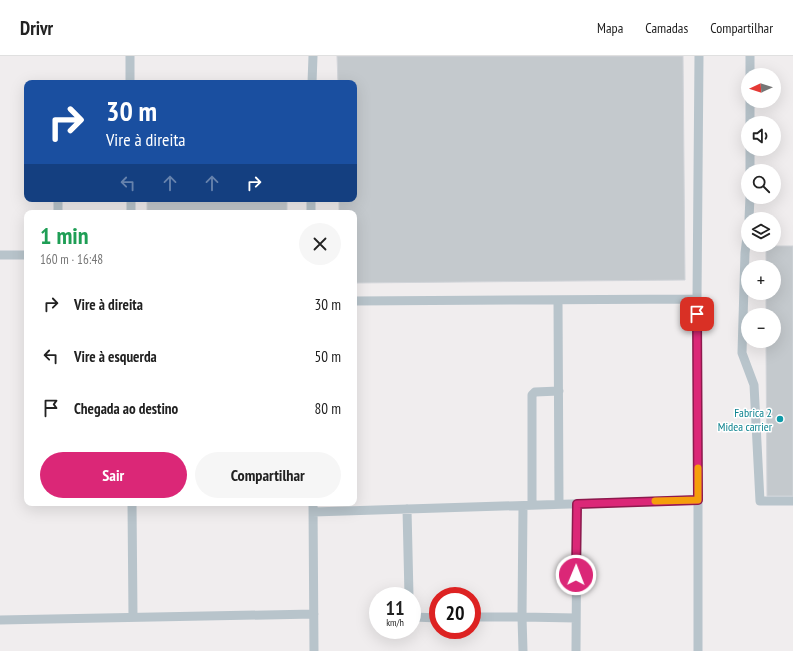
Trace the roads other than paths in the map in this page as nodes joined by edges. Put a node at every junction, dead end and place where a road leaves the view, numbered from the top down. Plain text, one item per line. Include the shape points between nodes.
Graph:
1 (130, 56) edge
2 (313, 56) edge
3 (699, 56) edge
4 (750, 56) edge
5 (750, 68) edge
6 (130, 80) edge
7 (312, 80) edge
8 (745, 252) edge
9 (0, 255) edge
10 (24, 255) edge
11 (697, 299) junction
12 (558, 300) junction
13 (357, 301) edge
14 (559, 391) junction
15 (698, 500) junction
16 (793, 501) edge
17 (559, 504) junction
18 (577, 504) junction
19 (528, 505) junction
20 (132, 506) edge
21 (313, 507) edge
22 (407, 509) junction
23 (409, 587) edge
24 (314, 614) junction
25 (133, 617) junction
26 (481, 617) edge
27 (522, 617) junction
28 (576, 618) junction
29 (0, 620) edge
30 (314, 651) edge
31 (523, 651) edge
32 (576, 651) edge
33 (698, 651) edge

1 - 6 lane
2 - 7 lane
3 - 11 lane
4 - 5 lane
8 - 16 lane via 742,353 754,385 760,501
9 - 10 lane
11 - 12 lane
11 - 15 lane
12 - 13 lane
12 - 14 lane
14 - 17 lane
14 - 19 lane via 535,392 532,395
15 - 18 lane
15 - 33 lane
17 - 18 lane
17 - 19 lane
18 - 28 lane
19 - 22 lane
19 - 27 lane
20 - 25 lane
21 - 22 lane
21 - 24 lane
22 - 23 lane
24 - 25 lane
24 - 30 lane
25 - 29 lane
26 - 27 lane
27 - 28 lane
27 - 31 lane
28 - 32 lane

